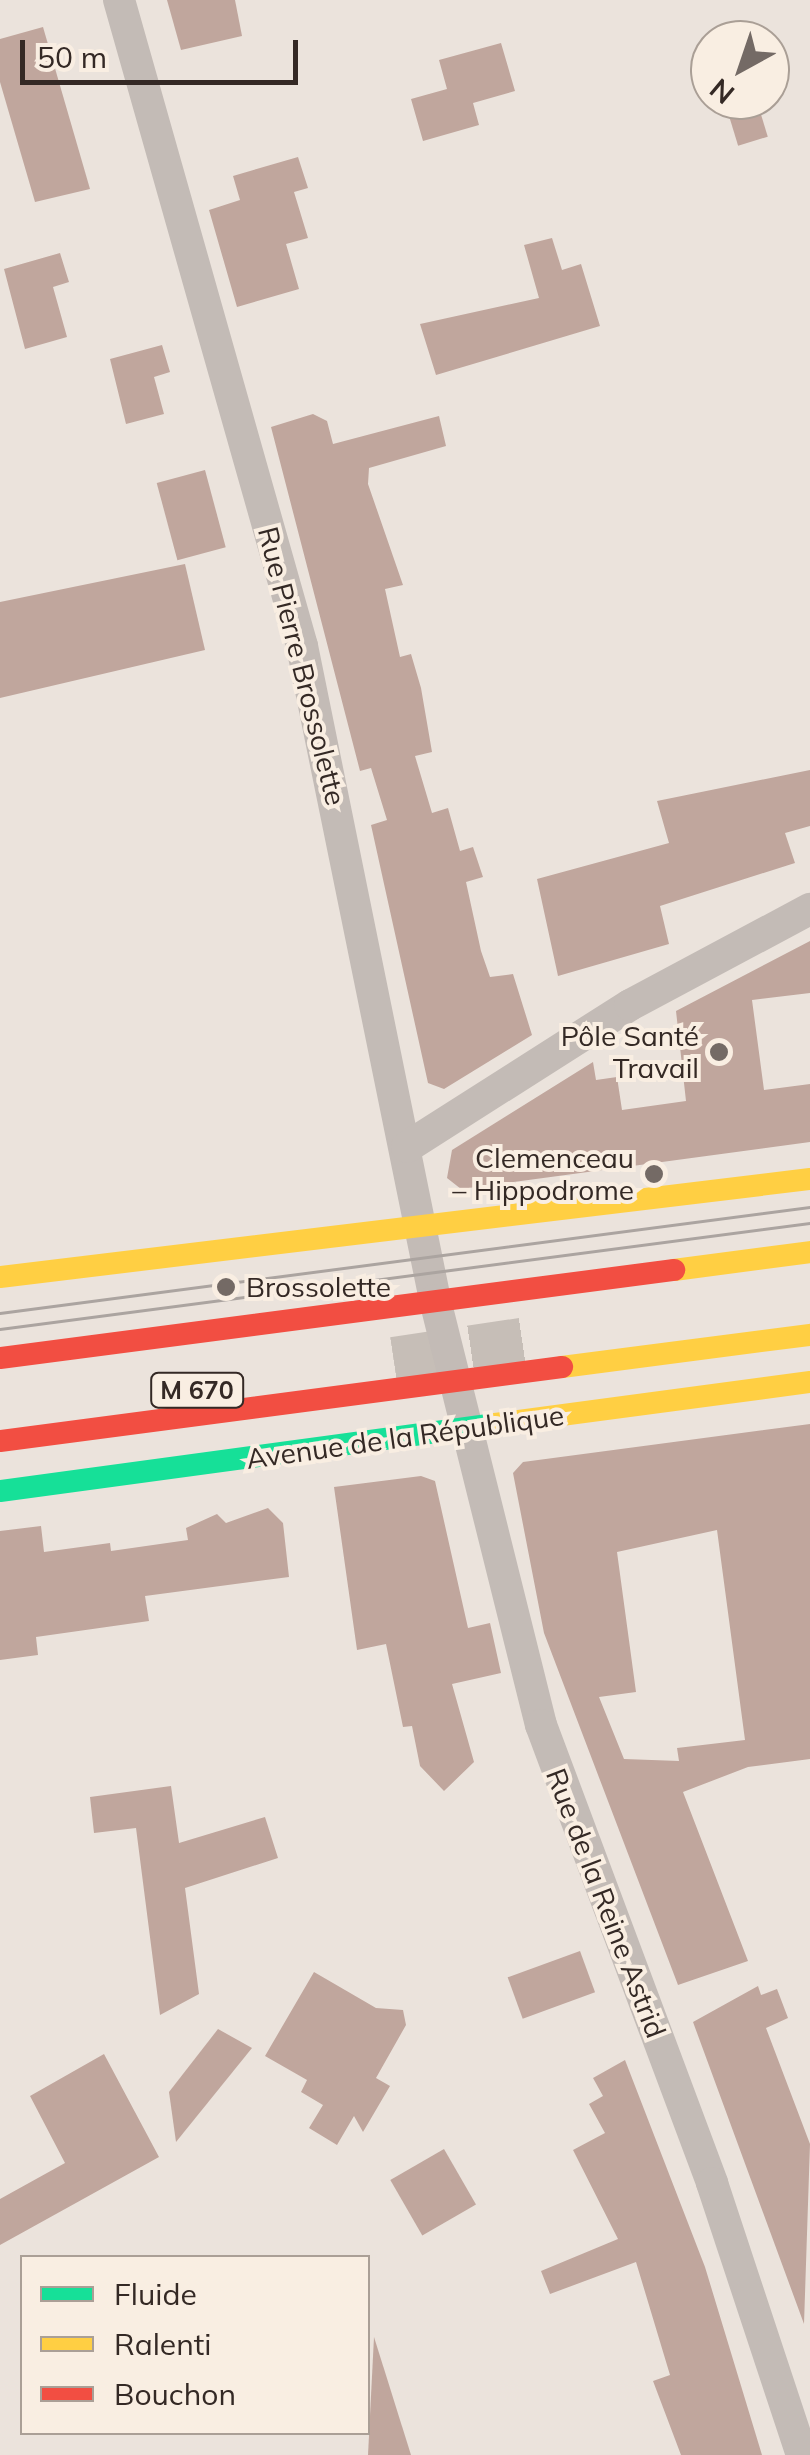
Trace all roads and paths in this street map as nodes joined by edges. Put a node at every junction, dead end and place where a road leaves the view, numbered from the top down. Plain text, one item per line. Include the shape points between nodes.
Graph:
1 (119, 0) edge
2 (810, 909) edge
3 (407, 1147) junction
4 (810, 1180) edge
5 (421, 1226) junction
6 (810, 1252) edge
7 (810, 1276) edge
8 (0, 1277) edge
9 (435, 1300) junction
10 (518, 1315) tunnel mouth
11 (376, 1334) dead end
12 (810, 1335) edge
13 (446, 1340) joint
14 (0, 1358) edge
15 (394, 1363) tunnel mouth
16 (458, 1382) junction
17 (810, 1382) edge
18 (0, 1385) edge
19 (0, 1418) edge
20 (472, 1428) junction
21 (0, 1441) edge
22 (0, 1491) edge
23 (802, 2455) edge

1 - 3 street, Rue Pierre Brossolette via 302,646
2 - 3 street via 630,1006
3 - 5 street, Rue Pierre Brossolette
4 - 5 main road
5 - 8 main road
5 - 9 street, Rue Pierre Brossolette
6 - 9 main road
7 - 10 main road
9 - 13 street, Rue Pierre Brossolette
9 - 14 main road
11 - 18 main road, M 670
12 - 16 main road
13 - 16 street, Rue de la Reine Astrid
15 - 19 main road, M 670
16 - 20 street, Rue de la Reine Astrid
16 - 21 main road
17 - 20 main road, Avenue de la République
20 - 22 main road, Avenue de la République
20 - 23 street, Rue de la Reine Astrid via 566,1805 712,2183

